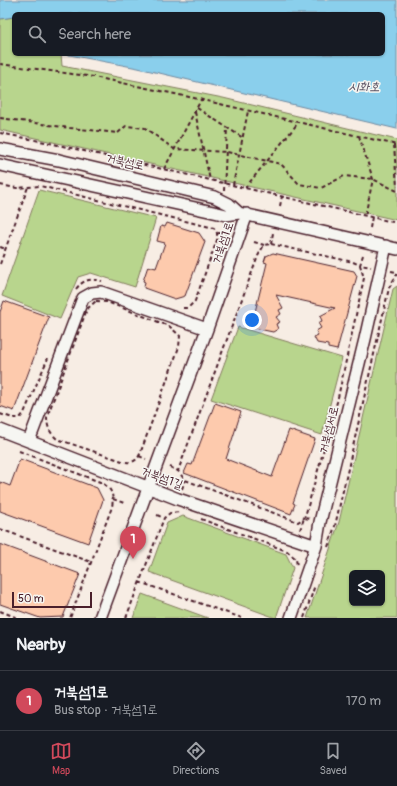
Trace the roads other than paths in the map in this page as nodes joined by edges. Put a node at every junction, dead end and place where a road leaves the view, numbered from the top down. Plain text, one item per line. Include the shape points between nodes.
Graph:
1 (0, 150) edge
2 (0, 165) edge
3 (243, 214) junction
4 (386, 246) junction
5 (397, 249) edge
6 (207, 329) junction
7 (0, 430) edge
8 (29, 441) junction
9 (150, 487) junction
10 (322, 547) junction
11 (100, 618) edge
12 (291, 618) edge

1 - 3 street, 거북섬로 via 59,160 214,197 230,204
2 - 3 street, 거북섬로 via 226,215
3 - 4 street, 거북섬로
3 - 6 street, 거북섬1로
4 - 5 street, 거북섬로
4 - 10 street, 거북섬서로 via 320,522
6 - 8 street via 101,292 83,298
6 - 9 street, 거북섬1로
7 - 8 street, 거북섬1길
8 - 9 street, 거북섬1길
9 - 10 street, 거북섬1길
9 - 11 street, 거북섬1로
10 - 12 street, 거북섬서로

